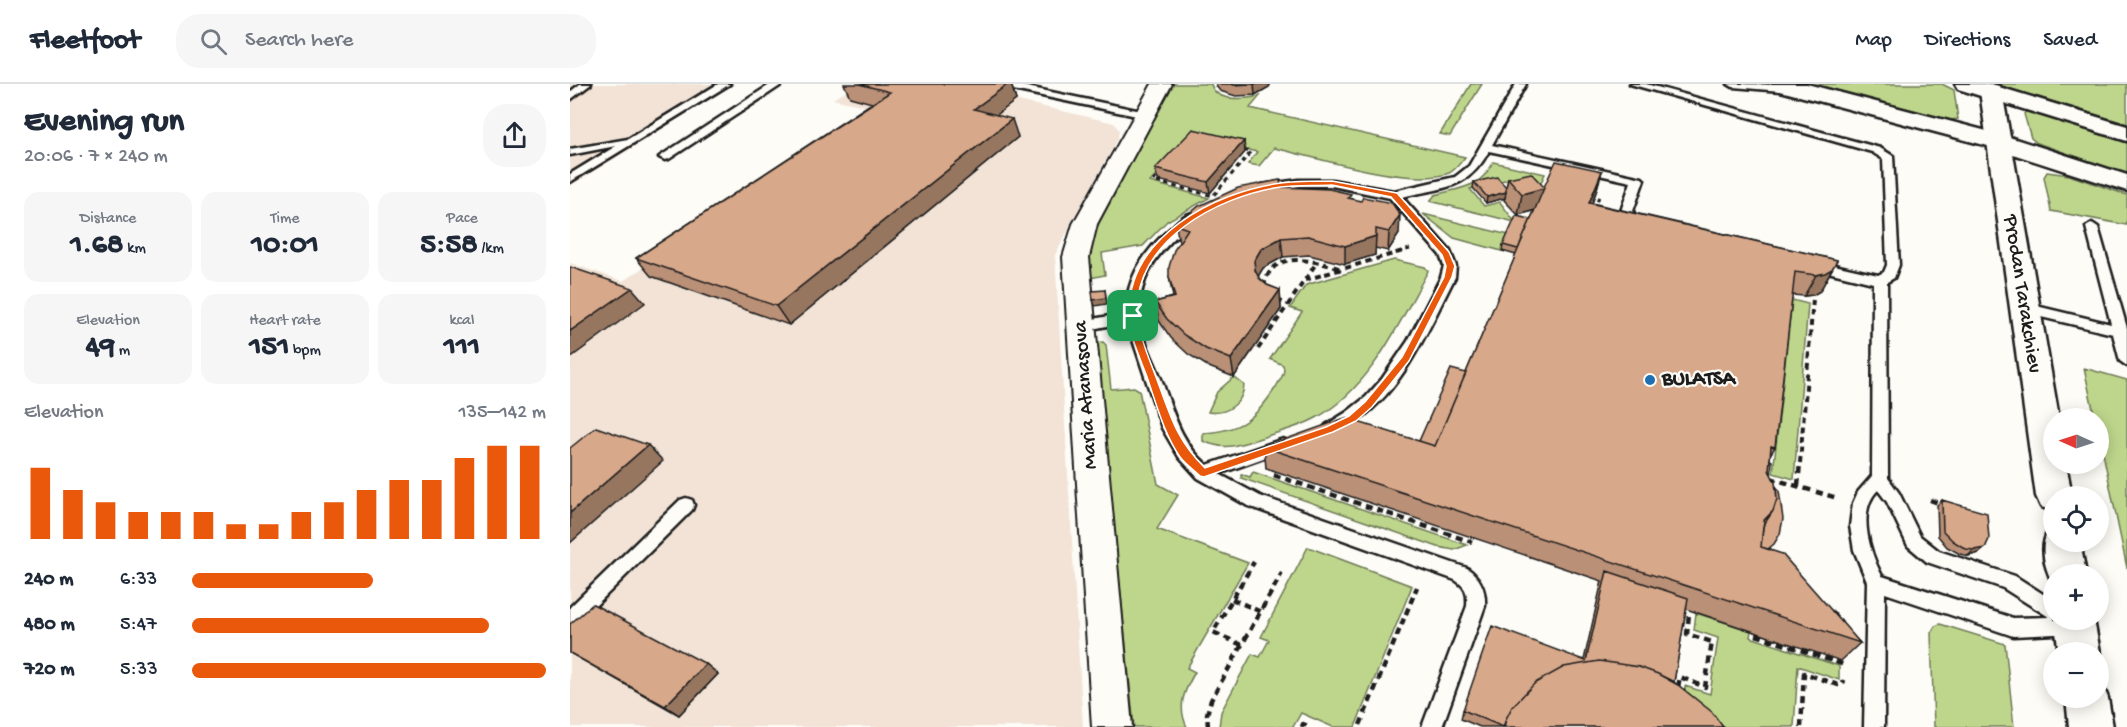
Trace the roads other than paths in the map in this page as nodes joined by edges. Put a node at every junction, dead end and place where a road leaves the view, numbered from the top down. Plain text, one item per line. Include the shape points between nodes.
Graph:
1 (586, 84) edge
2 (725, 84) edge
3 (778, 84) edge
4 (999, 84) edge
5 (1162, 84) edge
6 (1521, 84) edge
7 (1635, 84) edge
8 (1733, 84) edge
9 (1782, 84) edge
10 (1966, 84) edge
11 (1807, 90) junction
12 (1990, 91) junction
13 (570, 97) edge
14 (1146, 115) junction
15 (2127, 134) edge
16 (634, 140) junction
17 (1997, 141) junction
18 (1486, 147) junction
19 (570, 152) edge
20 (666, 157) dead end
21 (570, 179) edge
22 (2127, 183) edge
23 (1250, 192) edge
24 (1394, 195) junction
25 (1201, 212) edge
26 (1653, 227) edge
27 (2092, 227) dead end
28 (1798, 260) edge
29 (1880, 280) junction
30 (2024, 308) junction
31 (1133, 316) junction
32 (1082, 326) junction
33 (2123, 332) edge
34 (2127, 361) edge
35 (1319, 433) edge
36 (1297, 441) edge
37 (1204, 473) junction
38 (1880, 479) junction
39 (2052, 486) edge
40 (687, 505) dead end
41 (1876, 582) junction
42 (2043, 607) edge
43 (570, 619) edge
44 (2043, 626) edge
45 (2088, 708) edge
46 (1112, 727) edge
47 (1432, 727) edge
48 (1874, 727) edge
49 (2091, 727) edge

1 - 13 lane
2 - 16 lane
3 - 20 lane
4 - 14 lane
5 - 14 street, Maria Atanasova
6 - 18 lane
7 - 29 lane via 1886,155 1891,162 1893,265 1889,275
8 - 11 lane
9 - 11 street
10 - 12 street
11 - 17 street
12 - 15 street
12 - 17 street, Prodan Tarakchiev
14 - 32 street, Maria Atanasova via 1078,241
16 - 19 lane
16 - 21 lane
17 - 22 street
17 - 30 street, Prodan Tarakchiev
18 - 24 lane via 1474,168 1459,180
18 - 26 lane via 1638,180 1627,211 1631,219
23 - 24 lane via 1316,182
24 - 35 lane via 1446,254 1448,277 1406,358 1381,390 1352,418
25 - 31 lane via 1167,237 1145,265 1136,285
27 - 33 lane
28 - 29 lane
29 - 38 lane
30 - 33 lane
30 - 39 street, Prodan Tarakchiev
31 - 32 lane
31 - 37 lane via 1170,428 1184,454
32 - 46 street, Maria Atanasova
33 - 34 lane
36 - 37 lane
37 - 47 lane via 1254,501 1469,579 1475,586 1476,606
38 - 41 lane via 1867,491 1859,522 1865,563
38 - 42 lane via 1914,541 1933,557 2008,582
40 - 43 lane
41 - 44 lane via 2013,627
41 - 48 lane
45 - 49 street

